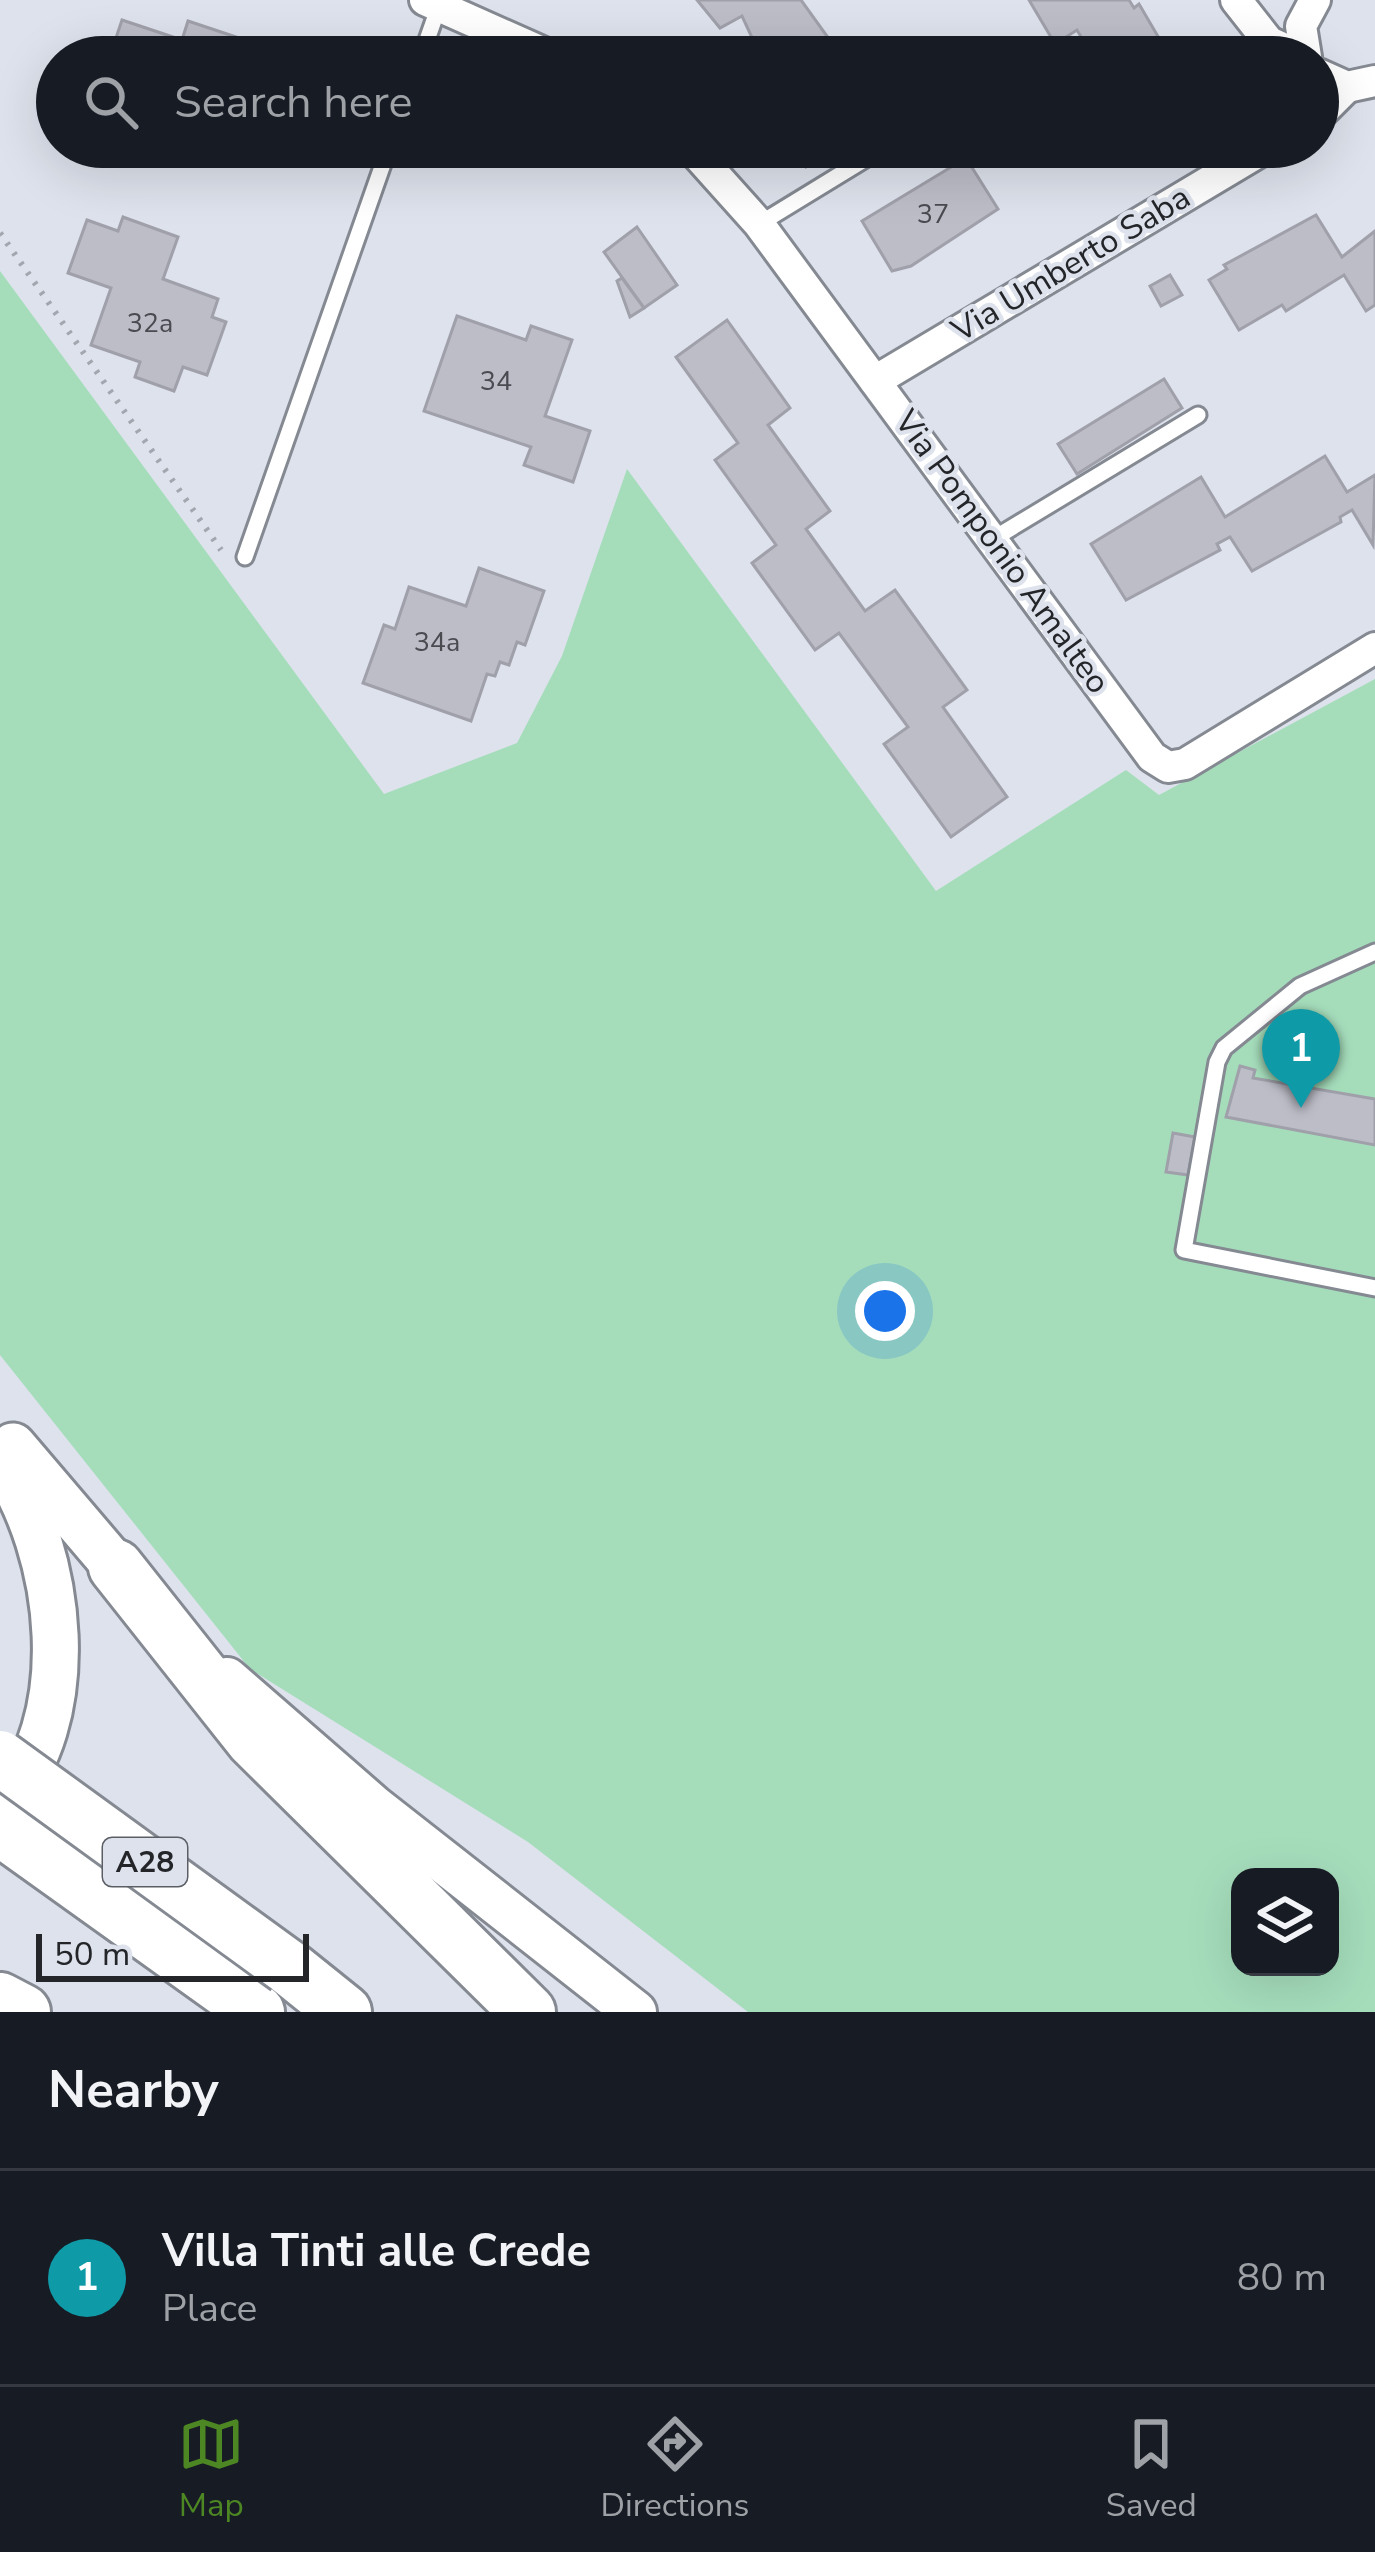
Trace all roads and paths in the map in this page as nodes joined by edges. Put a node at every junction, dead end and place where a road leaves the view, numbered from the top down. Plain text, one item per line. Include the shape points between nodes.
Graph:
1 (1236, 0) edge
2 (1315, 0) edge
3 (432, 3) edge
4 (425, 36) edge
5 (506, 36) edge
6 (1264, 36) edge
7 (1302, 36) edge
8 (382, 168) edge
9 (709, 168) edge
10 (851, 168) edge
11 (1232, 168) edge
12 (759, 224) junction
13 (0, 233) edge
14 (875, 381) junction
15 (1198, 415) dead end
16 (993, 539) junction
17 (245, 557) joint
18 (1375, 649) edge
19 (1375, 952) edge
20 (1375, 1288) edge
21 (0, 1433) edge
22 (0, 1461) edge
23 (116, 1567) junction
24 (0, 1758) edge
25 (0, 1807) edge
26 (0, 1828) edge
27 (0, 2000) edge
28 (23, 2012) edge
29 (257, 2012) edge
30 (344, 2012) edge
31 (528, 2012) edge
32 (635, 2012) edge

1 - 6 street
2 - 7 street
3 - 4 lane
3 - 5 street
8 - 17 lane
9 - 12 street, Via Pomponio Amalteo
10 - 12 lane
11 - 14 street, Via Umberto Saba
12 - 14 street, Via Pomponio Amalteo
13 - 17 path via 222,551
14 - 16 street, Via Pomponio Amalteo
15 - 16 lane
16 - 18 street, Via Pomponio Amalteo via 1152,757 1168,767
19 - 20 lane via 1300,986 1224,1048 1184,1250
21 - 23 main road
22 - 25 main road via 38,1539 57,1649 35,1752
23 - 31 highway via 253,1741
23 - 32 main road via 234,1686 374,1807
24 - 30 highway, A28, bridge
26 - 29 highway, A28
27 - 28 highway

